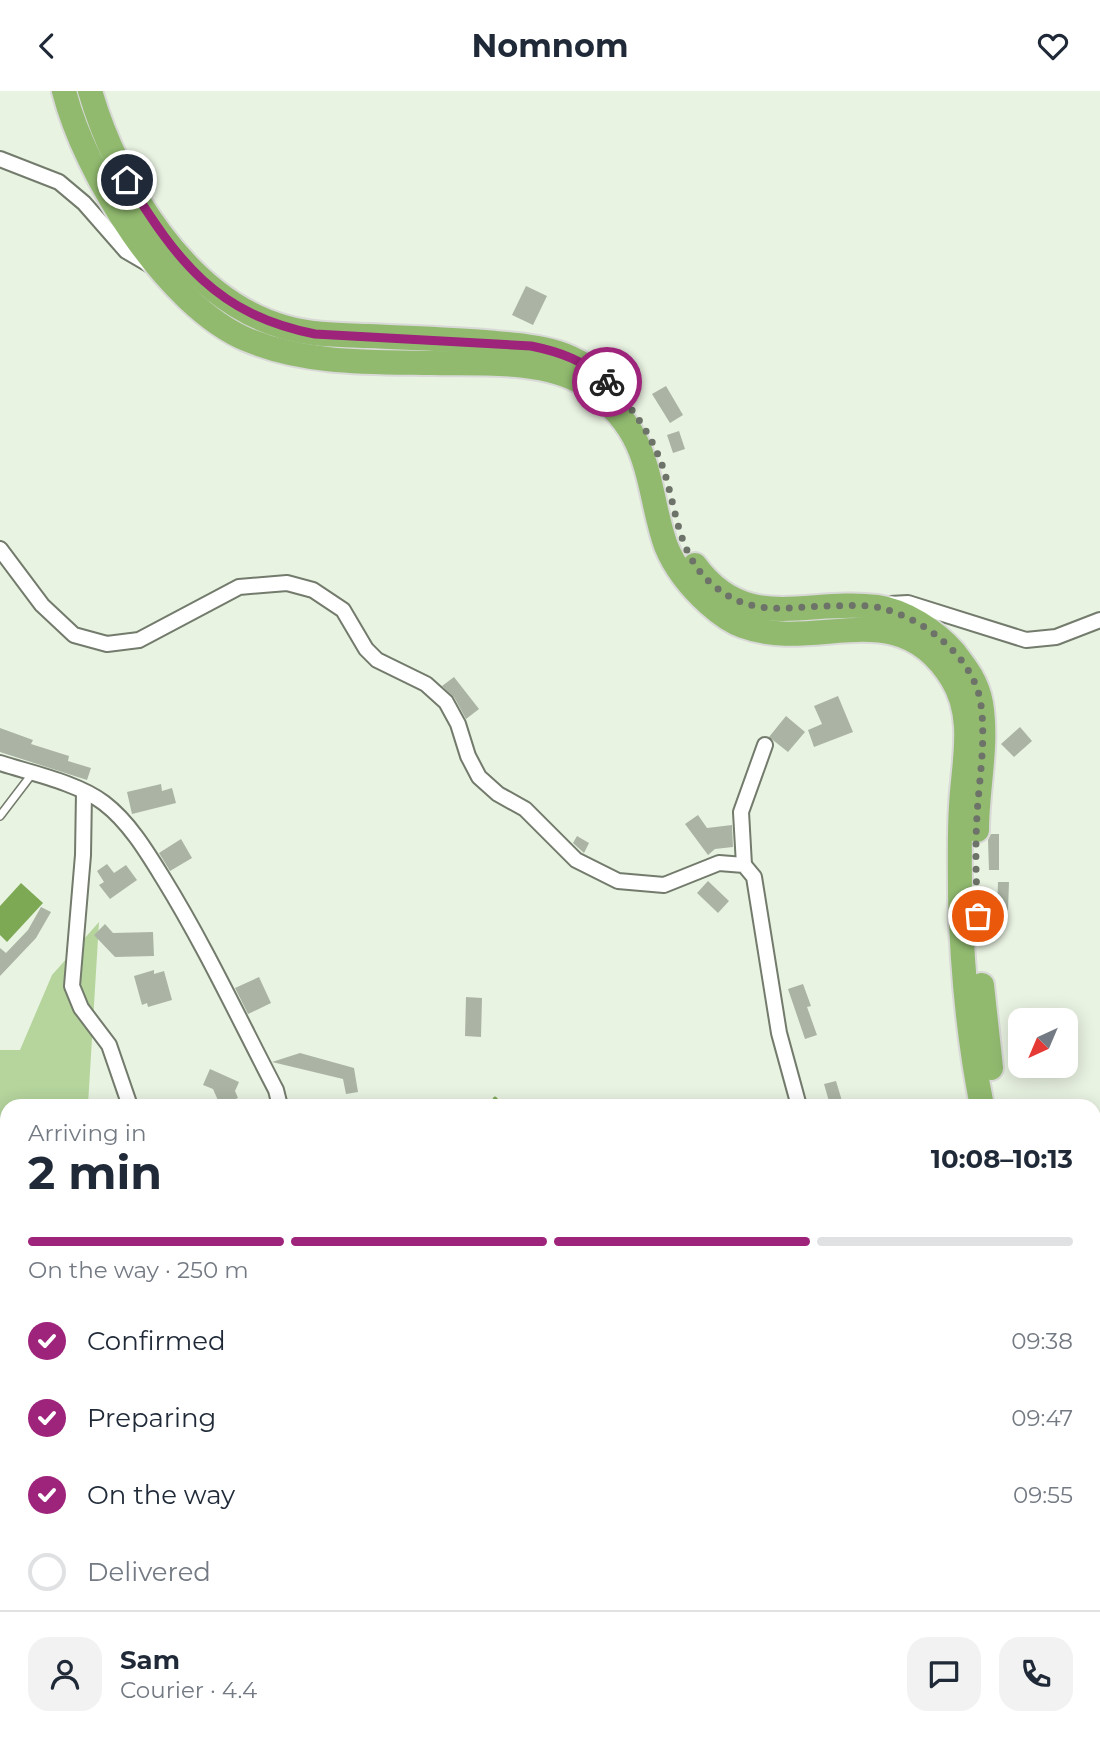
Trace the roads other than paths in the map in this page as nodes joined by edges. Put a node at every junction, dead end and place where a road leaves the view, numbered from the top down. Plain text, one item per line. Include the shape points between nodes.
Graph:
1 (64, 91) edge
2 (90, 91) edge
3 (0, 159) edge
4 (136, 217) junction
5 (163, 272) junction
6 (0, 549) edge
7 (878, 607) junction
8 (1100, 621) edge
9 (765, 745) dead end
10 (0, 763) edge
11 (32, 773) junction
12 (84, 792) junction
13 (0, 816) edge
14 (744, 865) junction
15 (128, 1099) edge
16 (278, 1099) edge
17 (797, 1099) edge
18 (981, 1099) edge
19 (996, 1099) edge

1 - 4 highway via 101,183
2 - 4 highway
3 - 5 street via 59,182 126,251
4 - 5 highway via 142,246
4 - 7 highway via 220,297 284,328 315,334 531,346 579,360 624,398 644,430 662,464 683,544 712,584 745,605 764,609
5 - 18 highway via 219,323 246,339 284,352 323,359 501,364 558,372 582,382 634,436 666,544 696,593 720,613 741,626 765,632 887,630 912,640 935,657 952,680 968,729 960,896 968,1025
6 - 14 street via 42,605 74,635 107,645 139,640 239,587 287,583 313,590 343,610 377,660 426,684 446,702 479,777 525,809 576,860 618,881 664,885 719,863
7 - 8 street via 908,603 1026,640 1056,637
7 - 19 highway via 905,616 946,644 975,680 981,702 977,901
9 - 14 street via 741,812
10 - 11 street
11 - 12 street
11 - 13 lane
12 - 15 street via 72,986 81,1008 109,1045
12 - 16 street via 125,823 152,860 184,912
14 - 17 street via 754,877 779,1033

